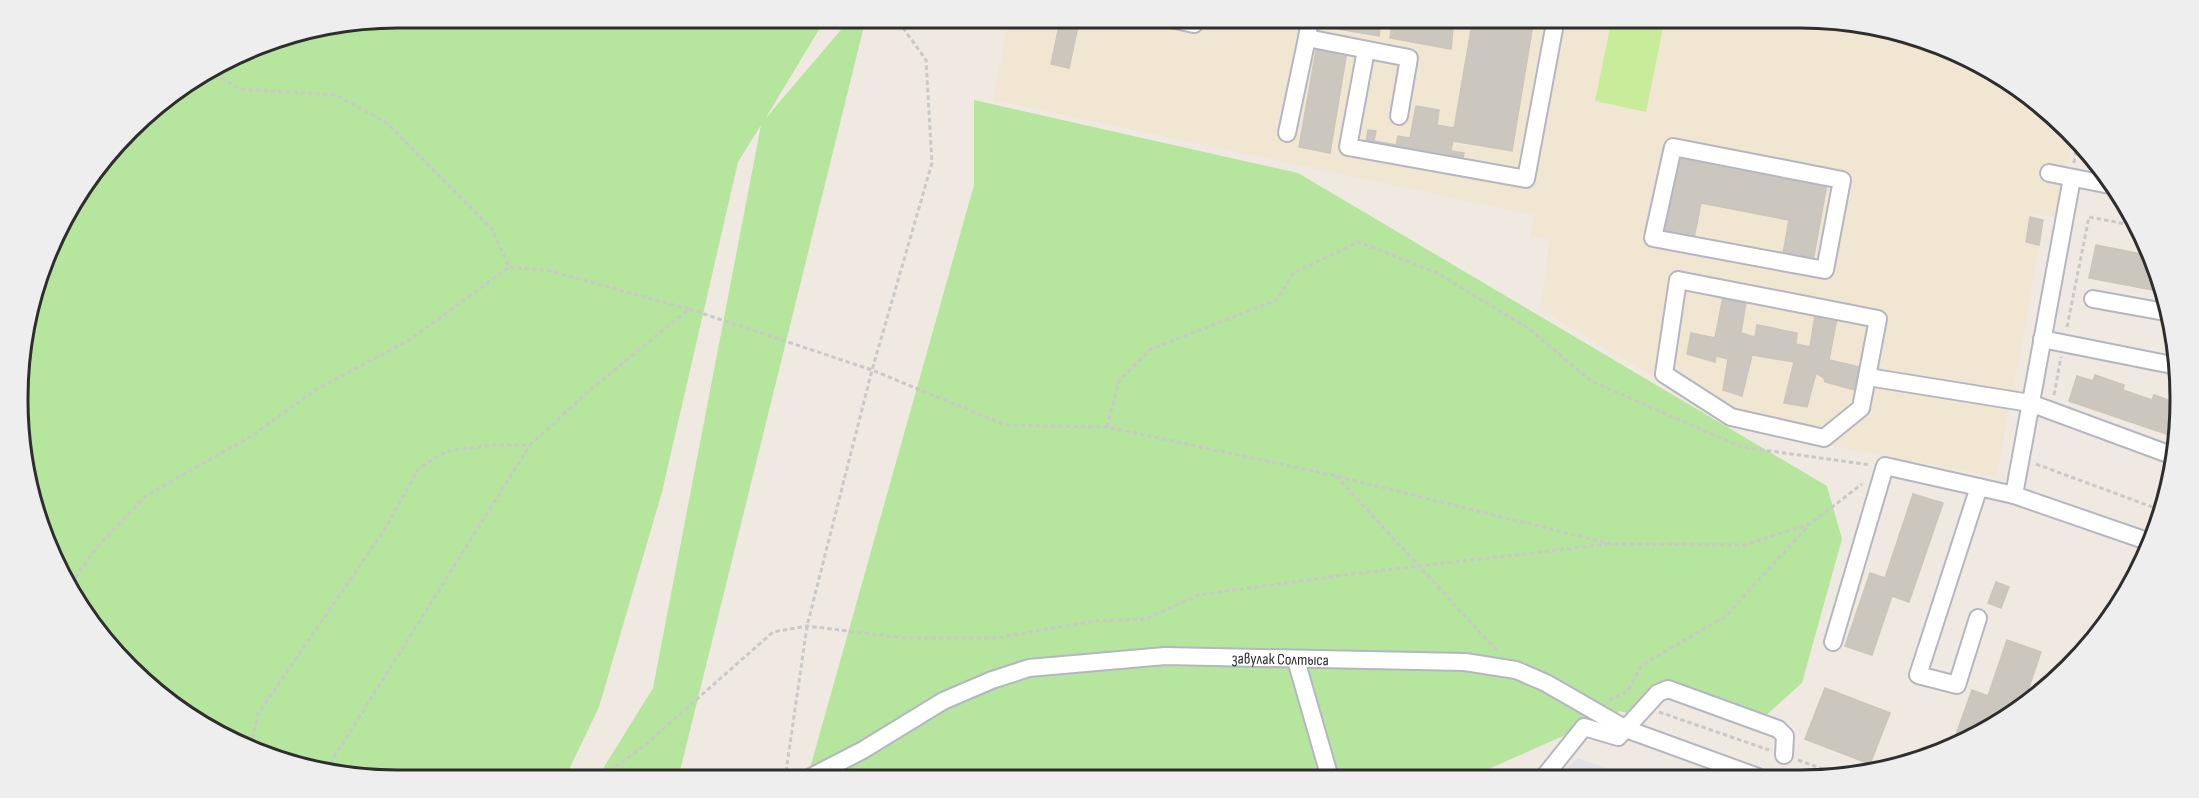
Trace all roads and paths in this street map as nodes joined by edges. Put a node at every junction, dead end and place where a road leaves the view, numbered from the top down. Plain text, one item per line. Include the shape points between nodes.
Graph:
1 (903, 28) edge
2 (1309, 28) edge
3 (1554, 28) edge
4 (1307, 38) junction
5 (1366, 50) junction
6 (218, 76) edge
7 (1399, 116) dead end
8 (1287, 133) dead end
9 (2049, 173) dead end
10 (2072, 178) junction
11 (1842, 180) joint
12 (2101, 184) edge
13 (509, 267) junction
14 (2093, 298) dead end
15 (689, 309) junction
16 (2160, 311) edge
17 (2042, 339) junction
18 (2169, 364) edge
19 (872, 369) junction
20 (1868, 376) junction
21 (2030, 403) junction
22 (1107, 427) junction
23 (530, 445) junction
24 (2166, 453) edge
25 (2020, 458) junction
26 (1885, 466) junction
27 (1336, 476) junction
28 (1979, 487) junction
29 (2014, 495) junction
30 (2154, 508) edge
31 (1810, 524) junction
32 (2143, 539) edge
33 (1611, 544) junction
34 (1419, 566) junction
35 (75, 578) edge
36 (1978, 618) dead end
37 (807, 626) junction
38 (1833, 642) dead end
39 (1296, 660) junction
40 (1516, 670) junction
41 (1644, 707) junction
42 (1591, 709) junction
43 (1626, 729) junction
44 (253, 739) edge
45 (1784, 755) junction
46 (331, 763) edge
47 (1823, 769) edge
48 (611, 770) edge
49 (786, 770) edge
50 (824, 770) edge
51 (1328, 770) edge
52 (1550, 770) edge
53 (1739, 770) edge

1 - 19 path via 926,60 932,163
2 - 4 street
3 - 5 street via 1526,179 1348,147
4 - 5 street
4 - 8 street
5 - 7 street via 1409,58
6 - 13 path via 240,88 336,95 387,123 492,229
9 - 10 street
10 - 12 street
10 - 17 street
11 - 11 street via 1825,270 1653,238 1673,147
13 - 15 path via 550,271
13 - 35 path via 411,339 317,389 250,436 147,495 97,547
14 - 16 street
15 - 19 path
15 - 23 path
17 - 18 street
17 - 21 street
19 - 22 path via 1005,425
19 - 37 path
20 - 20 street via 1861,408 1824,438 1731,417 1664,374 1678,280 1878,319
20 - 21 street
21 - 24 street
21 - 25 street
22 - 26 path via 1119,381 1151,349 1277,300 1293,273 1359,242 1437,273 1528,328 1591,381 1741,447
22 - 27 path
23 - 44 path via 447,451 419,468 385,529 258,714
23 - 46 path
25 - 29 street
25 - 30 path
26 - 28 street
26 - 31 path
26 - 38 street
27 - 33 path
27 - 34 path
28 - 29 street
28 - 36 street via 1918,675 1957,685
29 - 32 street
31 - 33 path via 1744,545
31 - 42 path via 1726,616 1642,665 1628,691
33 - 34 path
34 - 37 path via 1197,596 1146,619 1095,621 994,638 905,638
34 - 40 path
37 - 48 path via 772,632 645,745
37 - 49 path
39 - 40 street, завулак Солтыса via 1465,662
39 - 50 street, завулак Солтыса via 1165,656 1029,668 951,697
39 - 51 street
40 - 42 street, завулак Солтыса
41 - 43 street
41 - 45 path
41 - 45 street via 1668,689 1778,729 1785,736
42 - 43 street, завулак Солтыса
43 - 52 street via 1618,737 1584,727
43 - 53 street, завулак Солтыса
45 - 47 path

